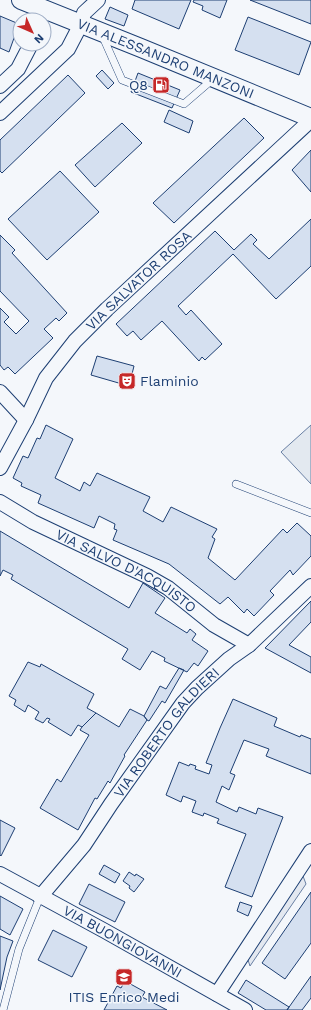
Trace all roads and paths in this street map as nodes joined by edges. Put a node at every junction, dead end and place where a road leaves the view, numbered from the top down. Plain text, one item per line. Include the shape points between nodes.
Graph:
1 (21, 0) edge
2 (98, 0) edge
3 (41, 12) edge
4 (52, 17) edge
5 (81, 24) junction
6 (100, 31) junction
7 (27, 52) edge
8 (214, 78) junction
9 (0, 86) edge
10 (0, 113) edge
11 (311, 119) edge
12 (0, 392) edge
13 (26, 420) junction
14 (0, 468) edge
15 (236, 484) dead end
16 (0, 502) edge
17 (311, 513) edge
18 (311, 586) edge
19 (249, 645) junction
20 (311, 851) edge
21 (0, 874) edge
22 (40, 897) junction
23 (217, 994) junction
24 (2, 1010) edge
25 (245, 1010) edge

1 - 3 street, VIA ALESSANDRO MANZONI
2 - 5 street via 84,14
4 - 5 street, VIA ALESSANDRO MANZONI
5 - 6 street, VIA ALESSANDRO MANZONI
5 - 10 street via 68,49
6 - 8 street, VIA ALESSANDRO MANZONI
6 - 8 lane via 122,80 184,104
7 - 9 street via 18,69
8 - 11 street, VIA ALESSANDRO MANZONI
11 - 13 street, VIA SALVATOR ROSA via 75,341 46,378
12 - 13 street
13 - 14 street, VIA SALVATOR ROSA
15 - 17 lane
16 - 19 street, VIA SALVO D'ACQUISTO via 40,525 168,588 214,624
18 - 19 street, VIA ROBERTO GALDIERI
19 - 22 street, VIA ROBERTO GALDIERI via 229,659 183,703 84,845
20 - 23 street
21 - 22 street, VIA BUONGIOVANNI
22 - 23 street, VIA BUONGIOVANNI
22 - 24 lane via 19,949
23 - 25 street, VIA BUONGIOVANNI

